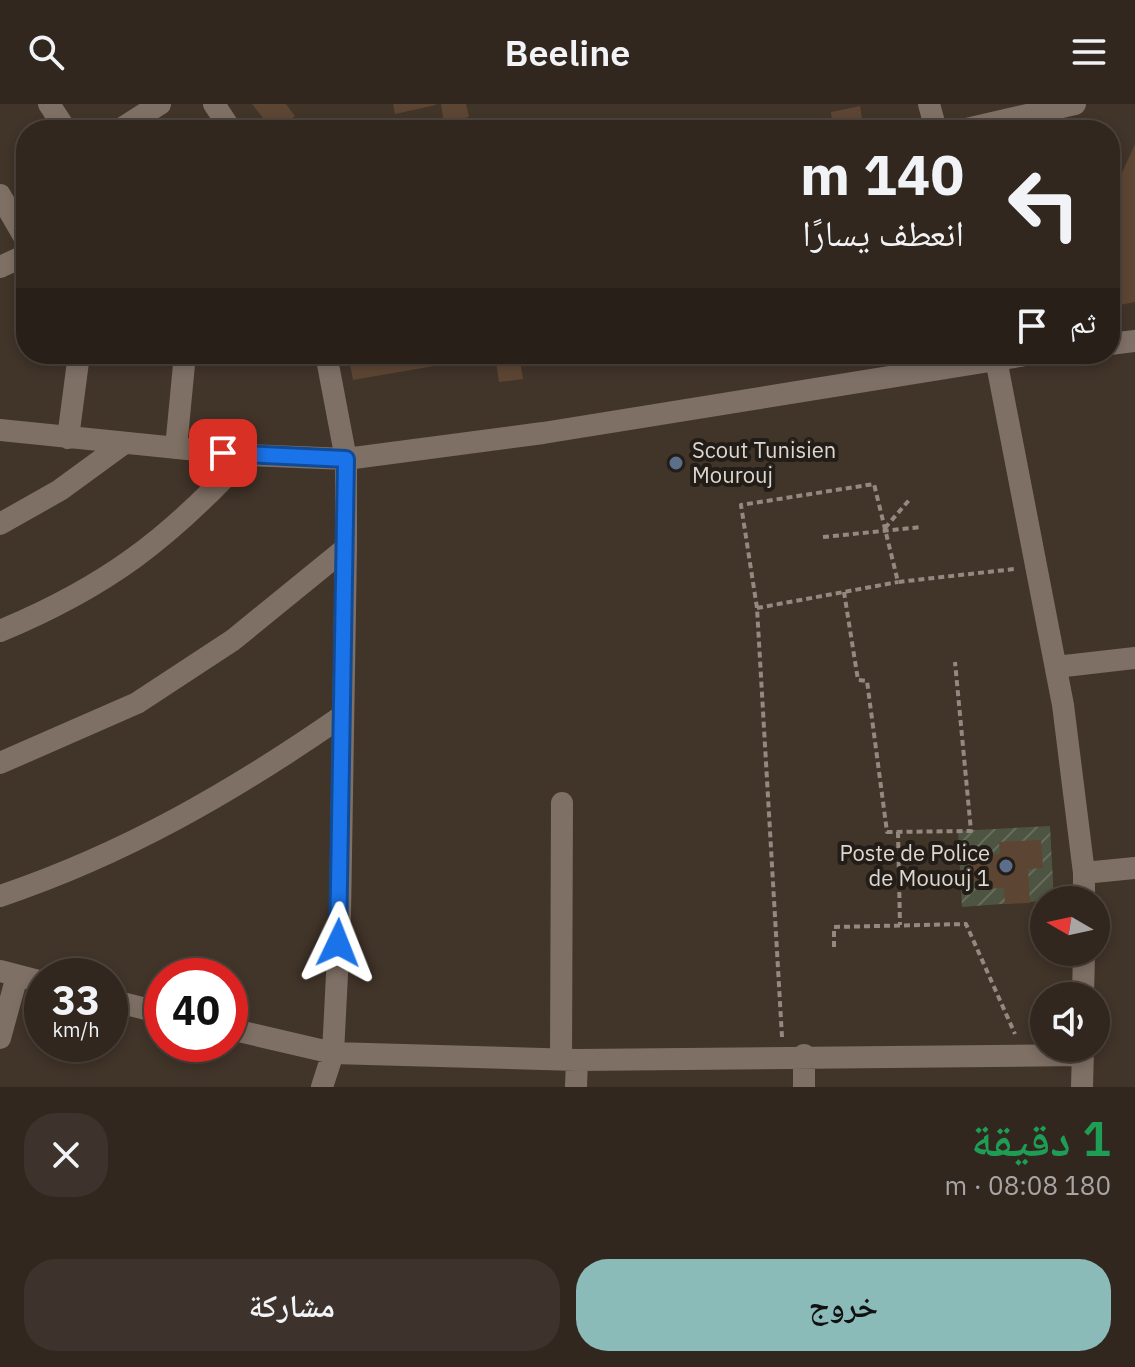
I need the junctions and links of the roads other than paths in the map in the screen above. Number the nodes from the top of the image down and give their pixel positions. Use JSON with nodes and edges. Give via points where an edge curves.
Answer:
{"nodes":[{"id":1,"x":160,"y":104,"type":"edge"},
{"id":2,"x":1075,"y":104,"type":"edge"},
{"id":3,"x":135,"y":120,"type":"edge"},
{"id":4,"x":1005,"y":120,"type":"edge"},
{"id":5,"x":0,"y":195,"type":"edge"},
{"id":6,"x":16,"y":223,"type":"edge"},
{"id":7,"x":78,"y":364,"type":"edge"},
{"id":8,"x":184,"y":364,"type":"edge"},
{"id":9,"x":328,"y":364,"type":"edge"},
{"id":10,"x":949,"y":364,"type":"edge"},
{"id":11,"x":998,"y":364,"type":"edge"},
{"id":12,"x":0,"y":430,"type":"edge"},
{"id":13,"x":68,"y":438,"type":"junction"},
{"id":14,"x":123,"y":444,"type":"junction"},
{"id":15,"x":176,"y":448,"type":"junction"},
{"id":16,"x":246,"y":455,"type":"junction"},
{"id":17,"x":346,"y":459,"type":"junction"},
{"id":18,"x":0,"y":524,"type":"edge"},
{"id":19,"x":346,"y":548,"type":"junction"},
{"id":20,"x":0,"y":631,"type":"edge"},
{"id":21,"x":1135,"y":658,"type":"edge"},
{"id":22,"x":1056,"y":667,"type":"junction"},
{"id":23,"x":342,"y":716,"type":"junction"},
{"id":24,"x":0,"y":763,"type":"edge"},
{"id":25,"x":562,"y":803,"type":"dead end"},
{"id":26,"x":1135,"y":868,"type":"edge"},
{"id":27,"x":1084,"y":873,"type":"junction"},
{"id":28,"x":1084,"y":886,"type":"edge"},
{"id":29,"x":0,"y":896,"type":"edge"},
{"id":30,"x":9,"y":974,"type":"edge"},
{"id":31,"x":248,"y":1033,"type":"edge"},
{"id":32,"x":0,"y":1038,"type":"edge"},
{"id":33,"x":333,"y":1053,"type":"junction"},
{"id":34,"x":793,"y":1055,"type":"junction"},
{"id":35,"x":1030,"y":1055,"type":"edge"},
{"id":36,"x":569,"y":1059,"type":"junction"},
{"id":37,"x":1083,"y":1062,"type":"edge"},
{"id":38,"x":322,"y":1087,"type":"edge"},
{"id":39,"x":576,"y":1087,"type":"edge"},
{"id":40,"x":804,"y":1087,"type":"edge"},
{"id":41,"x":1082,"y":1087,"type":"edge"}],
"edges":[{"from":1,"to":3,"type":"street"},
{"from":2,"to":4,"type":"street"},
{"from":5,"to":6,"type":"street"},
{"from":7,"to":13,"type":"street"},
{"from":8,"to":15,"type":"street"},
{"from":9,"to":17,"type":"street"},
{"from":10,"to":17,"type":"street","via":[[543,433]]},
{"from":11,"to":22,"type":"street"},
{"from":12,"to":13,"type":"street"},
{"from":13,"to":14,"type":"street"},
{"from":14,"to":15,"type":"street"},
{"from":14,"to":18,"type":"street","via":[[60,490]]},
{"from":15,"to":16,"type":"street"},
{"from":16,"to":17,"type":"street"},
{"from":16,"to":20,"type":"street","via":[[201,505],[152,547],[84,592]]},
{"from":17,"to":19,"type":"street"},
{"from":19,"to":23,"type":"street"},
{"from":19,"to":24,"type":"street","via":[[233,640],[137,703]]},
{"from":21,"to":22,"type":"street"},
{"from":22,"to":27,"type":"street"},
{"from":23,"to":29,"type":"street","via":[[255,777],[174,822],[112,853]]},
{"from":23,"to":33,"type":"street"},
{"from":25,"to":36,"type":"street"},
{"from":26,"to":27,"type":"street"},
{"from":27,"to":28,"type":"street"},
{"from":30,"to":32,"type":"street"},
{"from":31,"to":33,"type":"street"},
{"from":33,"to":36,"type":"street"},
{"from":33,"to":38,"type":"street"},
{"from":34,"to":35,"type":"street"},
{"from":34,"to":36,"type":"street"},
{"from":34,"to":40,"type":"street"},
{"from":36,"to":39,"type":"street"},
{"from":37,"to":41,"type":"street"}]}
